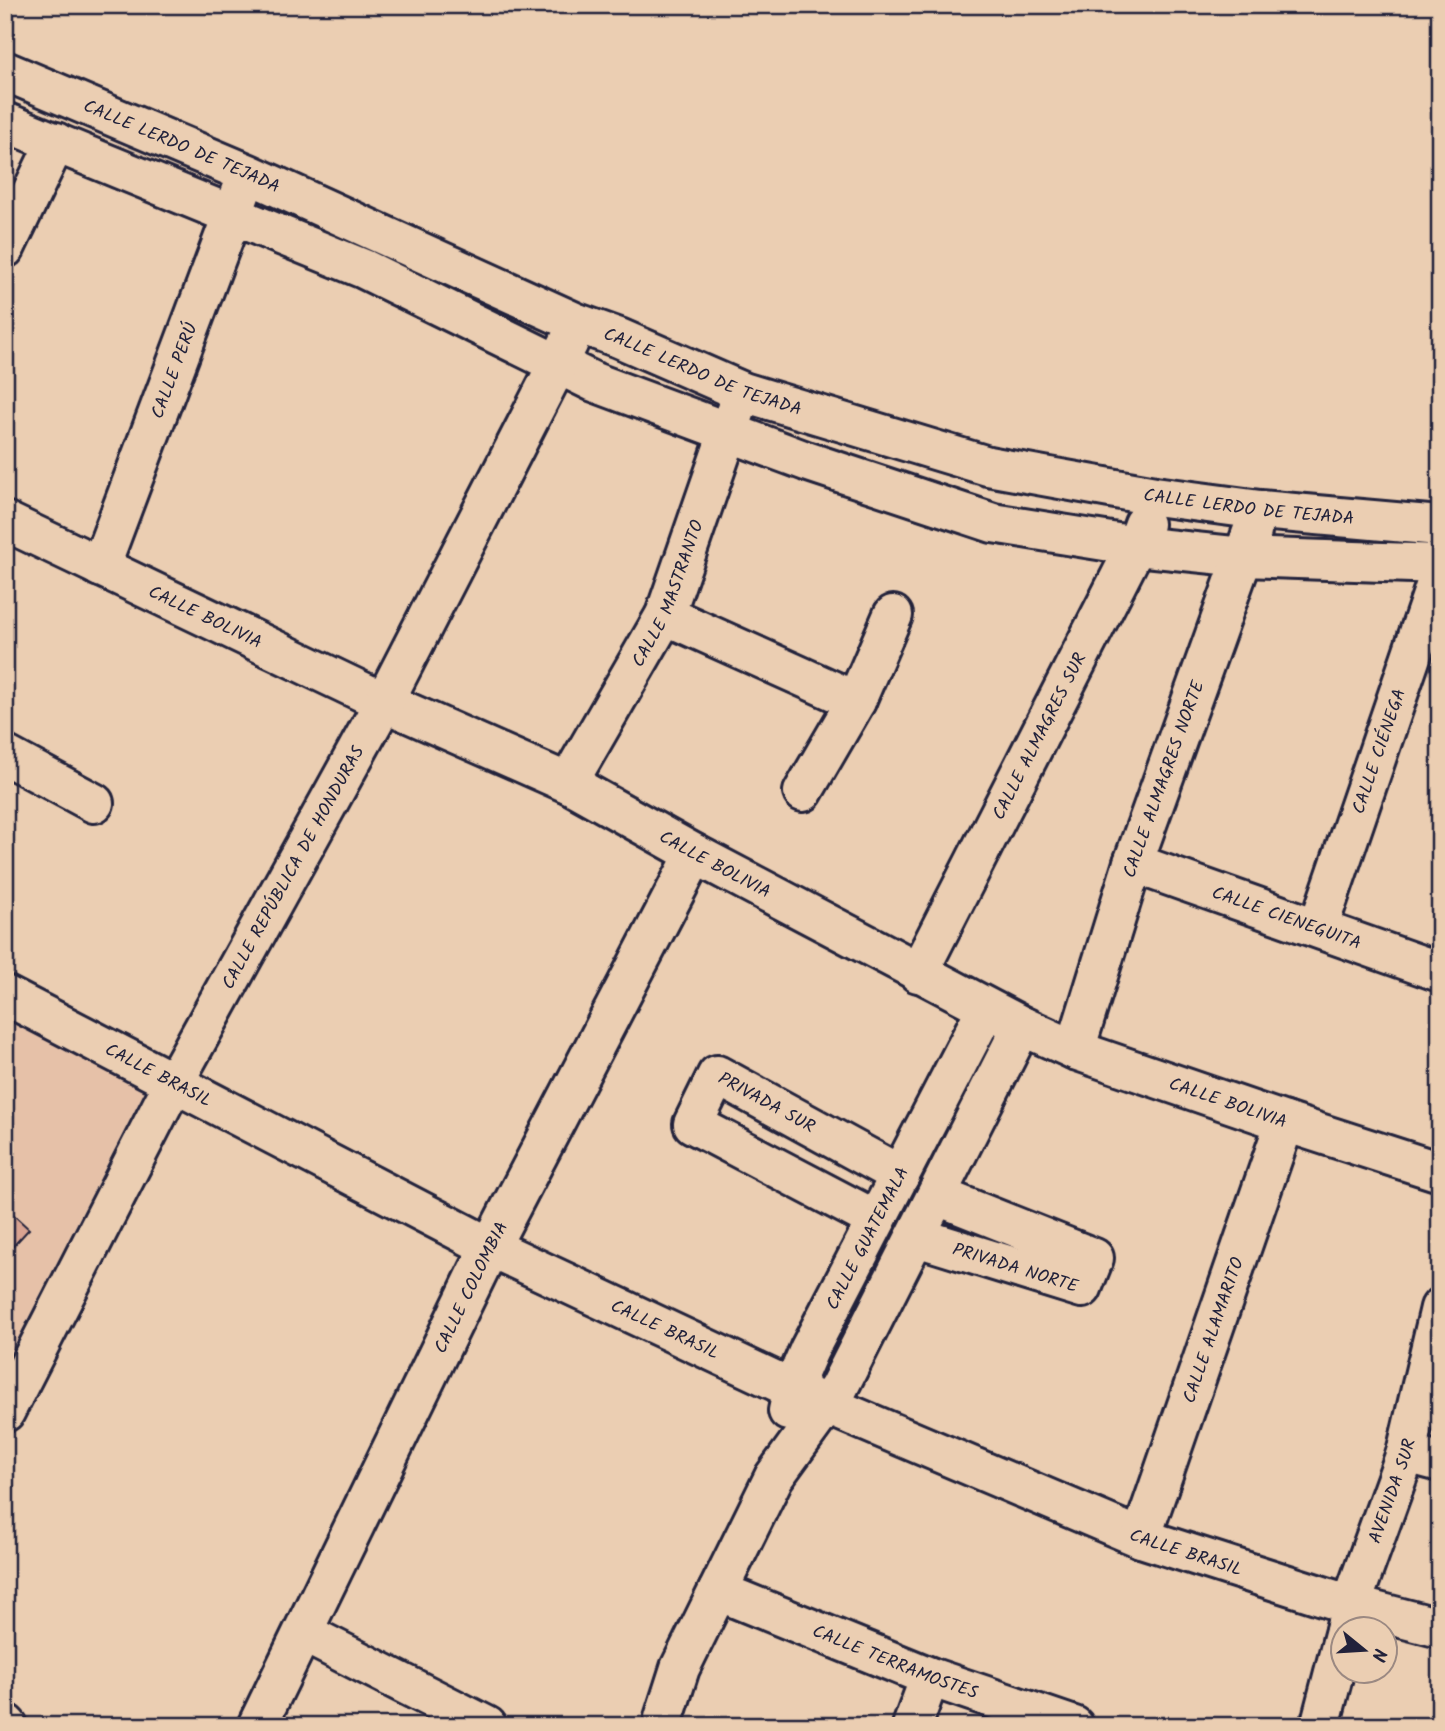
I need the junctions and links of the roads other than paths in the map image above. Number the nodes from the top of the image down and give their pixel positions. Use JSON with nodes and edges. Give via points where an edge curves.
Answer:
{"nodes":[{"id":1,"x":5,"y":71,"type":"edge"},
{"id":2,"x":5,"y":122,"type":"edge"},
{"id":3,"x":56,"y":142,"type":"junction"},
{"id":4,"x":249,"y":174,"type":"junction"},
{"id":5,"x":230,"y":215,"type":"junction"},
{"id":6,"x":5,"y":248,"type":"edge"},
{"id":7,"x":577,"y":323,"type":"junction"},
{"id":8,"x":559,"y":364,"type":"junction"},
{"id":9,"x":743,"y":392,"type":"junction"},
{"id":10,"x":727,"y":432,"type":"junction"},
{"id":11,"x":1155,"y":496,"type":"junction"},
{"id":12,"x":1260,"y":510,"type":"junction"},
{"id":13,"x":5,"y":521,"type":"edge"},
{"id":14,"x":1440,"y":526,"type":"edge"},
{"id":15,"x":1136,"y":546,"type":"junction"},
{"id":16,"x":1243,"y":556,"type":"junction"},
{"id":17,"x":1440,"y":564,"type":"edge"},
{"id":18,"x":100,"y":567,"type":"junction"},
{"id":19,"x":1440,"y":572,"type":"edge"},
{"id":20,"x":664,"y":615,"type":"junction"},
{"id":21,"x":893,"y":615,"type":"dead end"},
{"id":22,"x":856,"y":701,"type":"junction"},
{"id":23,"x":384,"y":702,"type":"junction"},
{"id":24,"x":5,"y":755,"type":"edge"},
{"id":25,"x":568,"y":783,"type":"junction"},
{"id":26,"x":803,"y":792,"type":"dead end"},
{"id":27,"x":94,"y":803,"type":"dead end"},
{"id":28,"x":695,"y":854,"type":"junction"},
{"id":29,"x":1133,"y":863,"type":"junction"},
{"id":30,"x":1318,"y":928,"type":"junction"},
{"id":31,"x":1440,"y":972,"type":"edge"},
{"id":32,"x":918,"y":973,"type":"junction"},
{"id":33,"x":5,"y":995,"type":"edge"},
{"id":34,"x":986,"y":1009,"type":"junction"},
{"id":35,"x":1022,"y":1026,"type":"junction"},
{"id":36,"x":1075,"y":1050,"type":"junction"},
{"id":37,"x":173,"y":1084,"type":"junction"},
{"id":38,"x":1285,"y":1122,"type":"junction"},
{"id":39,"x":1440,"y":1172,"type":"edge"},
{"id":40,"x":901,"y":1175,"type":"junction"},
{"id":41,"x":938,"y":1196,"type":"junction"},
{"id":42,"x":876,"y":1220,"type":"junction"},
{"id":43,"x":917,"y":1237,"type":"junction"},
{"id":44,"x":490,"y":1247,"type":"junction"},
{"id":45,"x":1440,"y":1308,"type":"edge"},
{"id":46,"x":793,"y":1387,"type":"junction"},
{"id":47,"x":827,"y":1405,"type":"junction"},
{"id":48,"x":5,"y":1412,"type":"edge"},
{"id":49,"x":1423,"y":1457,"type":"edge"},
{"id":50,"x":774,"y":1477,"type":"junction"},
{"id":51,"x":1142,"y":1538,"type":"junction"},
{"id":52,"x":718,"y":1591,"type":"junction"},
{"id":53,"x":1330,"y":1616,"type":"edge"},
{"id":54,"x":1349,"y":1616,"type":"edge"},
{"id":55,"x":1400,"y":1626,"type":"edge"},
{"id":56,"x":1440,"y":1628,"type":"edge"},
{"id":57,"x":304,"y":1633,"type":"junction"},
{"id":58,"x":930,"y":1677,"type":"junction"},
{"id":59,"x":1330,"y":1686,"type":"edge"},
{"id":60,"x":257,"y":1726,"type":"edge"},
{"id":61,"x":488,"y":1726,"type":"edge"},
{"id":62,"x":666,"y":1726,"type":"edge"},
{"id":63,"x":912,"y":1726,"type":"edge"},
{"id":64,"x":1074,"y":1726,"type":"edge"},
{"id":65,"x":1320,"y":1726,"type":"edge"}],
"edges":[{"from":1,"to":4,"type":"street","name":"CALLE LERDO DE TEJADA"},
{"from":2,"to":3,"type":"street"},
{"from":3,"to":5,"type":"street"},
{"from":3,"to":6,"type":"street"},
{"from":4,"to":5,"type":"street","name":"CALLE PERÚ"},
{"from":4,"to":7,"type":"street","name":"CALLE LERDO DE TEJADA"},
{"from":5,"to":8,"type":"street","via":[[364,269]]},
{"from":5,"to":18,"type":"street","name":"CALLE PERÚ"},
{"from":7,"to":8,"type":"street","name":"CALLE REPÚBLICA DE HONDURAS"},
{"from":7,"to":9,"type":"street","name":"CALLE LERDO DE TEJADA"},
{"from":8,"to":10,"type":"street","via":[[594,382]]},
{"from":8,"to":23,"type":"street","name":"CALLE REPÚBLICA DE HONDURAS"},
{"from":9,"to":10,"type":"street","name":"CALLE MASTRANTO"},
{"from":9,"to":11,"type":"street","name":"CALLE LERDO DE TEJADA","via":[[988,466]]},
{"from":10,"to":15,"type":"street","via":[[993,523]]},
{"from":10,"to":20,"type":"street","name":"CALLE MASTRANTO"},
{"from":11,"to":12,"type":"street","name":"CALLE LERDO DE TEJADA"},
{"from":11,"to":15,"type":"street","name":"CALLE ALMAGRES SUR"},
{"from":12,"to":14,"type":"street","name":"CALLE LERDO DE TEJADA"},
{"from":12,"to":16,"type":"street","name":"CALLE ALMAGRES NORTE"},
{"from":13,"to":18,"type":"street","name":"CALLE BOLIVIA"},
{"from":15,"to":16,"type":"street"},
{"from":15,"to":32,"type":"street","name":"CALLE ALMAGRES SUR"},
{"from":16,"to":17,"type":"street"},
{"from":16,"to":29,"type":"street","name":"CALLE ALMAGRES NORTE"},
{"from":18,"to":23,"type":"street","name":"CALLE BOLIVIA"},
{"from":19,"to":30,"type":"street","name":"CALLE CIÉNEGA"},
{"from":20,"to":22,"type":"street"},
{"from":20,"to":25,"type":"street","name":"CALLE MASTRANTO"},
{"from":21,"to":22,"type":"street"},
{"from":22,"to":26,"type":"street"},
{"from":23,"to":25,"type":"street","name":"CALLE BOLIVIA"},
{"from":23,"to":37,"type":"street","name":"CALLE REPÚBLICA DE HONDURAS"},
{"from":24,"to":27,"type":"street"},
{"from":25,"to":28,"type":"street","name":"CALLE BOLIVIA"},
{"from":28,"to":32,"type":"street","name":"CALLE BOLIVIA"},
{"from":28,"to":44,"type":"street","name":"CALLE COLOMBIA"},
{"from":29,"to":30,"type":"street","name":"CALLE CIENEGUITA"},
{"from":29,"to":36,"type":"street","name":"CALLE ALMAGRES NORTE"},
{"from":30,"to":31,"type":"street","name":"CALLE CIENEGUITA"},
{"from":32,"to":34,"type":"street","name":"CALLE BOLIVIA"},
{"from":33,"to":37,"type":"street","name":"CALLE BRASIL"},
{"from":34,"to":35,"type":"street","name":"CALLE BOLIVIA"},
{"from":34,"to":40,"type":"street","name":"CALLE GUATEMALA"},
{"from":35,"to":36,"type":"street","name":"CALLE BOLIVIA"},
{"from":35,"to":41,"type":"street","name":"CALLE GUATEMALA"},
{"from":36,"to":38,"type":"street","name":"CALLE BOLIVIA"},
{"from":37,"to":44,"type":"street","name":"CALLE BRASIL"},
{"from":37,"to":48,"type":"street","name":"CALLE REPÚBLICA DE HONDURAS"},
{"from":38,"to":39,"type":"street","name":"CALLE BOLIVIA"},
{"from":38,"to":51,"type":"street","name":"CALLE ALAMARITO"},
{"from":40,"to":42,"type":"street","name":"CALLE GUATEMALA"},
{"from":40,"to":42,"type":"street","name":"PRIVADA SUR","via":[[717,1075],[693,1124]]},
{"from":41,"to":43,"type":"street","name":"CALLE GUATEMALA"},
{"from":41,"to":43,"type":"street","name":"PRIVADA NORTE","via":[[1094,1258],[1082,1288]]},
{"from":42,"to":46,"type":"street","name":"CALLE GUATEMALA"},
{"from":43,"to":47,"type":"street","name":"CALLE GUATEMALA"},
{"from":44,"to":46,"type":"street","name":"CALLE BRASIL"},
{"from":44,"to":57,"type":"street","name":"CALLE COLOMBIA"},
{"from":45,"to":49,"type":"street","name":"AVENIDA SUR"},
{"from":46,"to":47,"type":"street","name":"CALLE BRASIL"},
{"from":46,"to":50,"type":"street","name":"CALLE GUATEMALA"},
{"from":47,"to":50,"type":"street","name":"CALLE GUATEMALA"},
{"from":47,"to":51,"type":"street","name":"CALLE BRASIL"},
{"from":49,"to":54,"type":"street","name":"AVENIDA SUR"},
{"from":50,"to":52,"type":"street","name":"CALLE GUATEMALA"},
{"from":51,"to":53,"type":"street","name":"CALLE BRASIL"},
{"from":52,"to":58,"type":"street","name":"CALLE TERRAMOSTES"},
{"from":52,"to":62,"type":"street","name":"CALLE GUATEMALA","via":[[680,1668],[664,1718]]},
{"from":55,"to":56,"type":"street","name":"CALLE BRASIL"},
{"from":57,"to":60,"type":"street","name":"CALLE COLOMBIA"},
{"from":57,"to":61,"type":"street"},
{"from":58,"to":63,"type":"street"},
{"from":58,"to":64,"type":"street","name":"CALLE TERRAMOSTES"},
{"from":59,"to":65,"type":"street","name":"AVENIDA SUR"}]}
